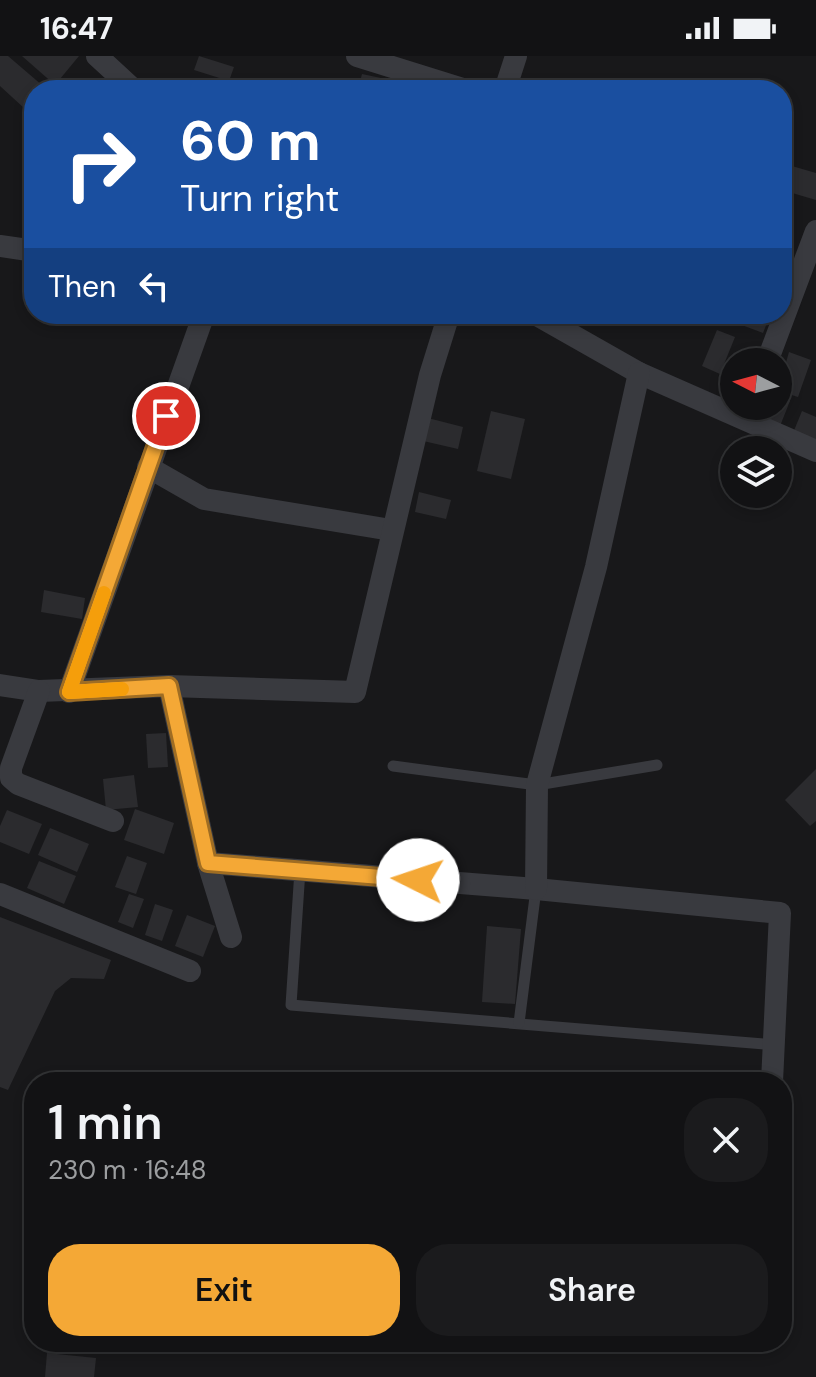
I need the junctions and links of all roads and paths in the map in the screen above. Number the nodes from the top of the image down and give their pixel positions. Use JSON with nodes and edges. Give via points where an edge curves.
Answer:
{"nodes":[{"id":1,"x":97,"y":56,"type":"edge"},
{"id":2,"x":357,"y":56,"type":"edge"},
{"id":3,"x":516,"y":56,"type":"edge"},
{"id":4,"x":123,"y":80,"type":"edge"},
{"id":5,"x":434,"y":80,"type":"edge"},
{"id":6,"x":508,"y":80,"type":"edge"},
{"id":7,"x":816,"y":231,"type":"edge"},
{"id":8,"x":0,"y":246,"type":"edge"},
{"id":9,"x":24,"y":249,"type":"edge"},
{"id":10,"x":792,"y":295,"type":"edge"},
{"id":11,"x":200,"y":324,"type":"edge"},
{"id":12,"x":446,"y":324,"type":"edge"},
{"id":13,"x":553,"y":324,"type":"edge"},
{"id":14,"x":781,"y":324,"type":"edge"},
{"id":15,"x":772,"y":348,"type":"edge"},
{"id":16,"x":639,"y":373,"type":"junction"},
{"id":17,"x":720,"y":403,"type":"edge"},
{"id":18,"x":760,"y":420,"type":"edge"},
{"id":19,"x":816,"y":451,"type":"edge"},
{"id":20,"x":148,"y":467,"type":"junction"},
{"id":21,"x":391,"y":530,"type":"junction"},
{"id":22,"x":0,"y":685,"type":"edge"},
{"id":23,"x":169,"y":686,"type":"junction"},
{"id":24,"x":39,"y":691,"type":"junction"},
{"id":25,"x":69,"y":692,"type":"junction"},
{"id":26,"x":657,"y":765,"type":"dead end"},
{"id":27,"x":393,"y":766,"type":"dead end"},
{"id":28,"x":537,"y":785,"type":"junction"},
{"id":29,"x":113,"y":821,"type":"dead end"},
{"id":30,"x":208,"y":863,"type":"junction"},
{"id":31,"x":300,"y":870,"type":"junction"},
{"id":32,"x":536,"y":889,"type":"junction"},
{"id":33,"x":0,"y":894,"type":"edge"},
{"id":34,"x":231,"y":937,"type":"dead end"},
{"id":35,"x":190,"y":971,"type":"dead end"},
{"id":36,"x":519,"y":1023,"type":"junction"},
{"id":37,"x":775,"y":1045,"type":"junction"},
{"id":38,"x":773,"y":1072,"type":"edge"}],
"edges":[{"from":1,"to":4,"type":"street"},
{"from":2,"to":5,"type":"street"},
{"from":3,"to":6,"type":"street"},
{"from":7,"to":10,"type":"street"},
{"from":8,"to":9,"type":"street"},
{"from":11,"to":20,"type":"street"},
{"from":12,"to":21,"type":"street"},
{"from":13,"to":16,"type":"street"},
{"from":14,"to":15,"type":"street"},
{"from":16,"to":17,"type":"street"},
{"from":16,"to":28,"type":"street","via":[[596,567]]},
{"from":18,"to":19,"type":"street"},
{"from":20,"to":21,"type":"street","via":[[204,499]]},
{"from":20,"to":25,"type":"street"},
{"from":21,"to":23,"type":"street","via":[[355,692]]},
{"from":22,"to":24,"type":"street"},
{"from":23,"to":25,"type":"street"},
{"from":23,"to":30,"type":"street"},
{"from":24,"to":25,"type":"street"},
{"from":24,"to":29,"type":"street","via":[[11,778]]},
{"from":26,"to":28,"type":"lane"},
{"from":27,"to":28,"type":"lane"},
{"from":28,"to":32,"type":"street"},
{"from":30,"to":31,"type":"street"},
{"from":30,"to":34,"type":"street"},
{"from":31,"to":32,"type":"street"},
{"from":31,"to":36,"type":"lane","via":[[291,1005]]},
{"from":32,"to":36,"type":"lane"},
{"from":32,"to":37,"type":"street","via":[[780,913]]},
{"from":33,"to":35,"type":"street"},
{"from":36,"to":37,"type":"lane"},
{"from":37,"to":38,"type":"street"}]}
